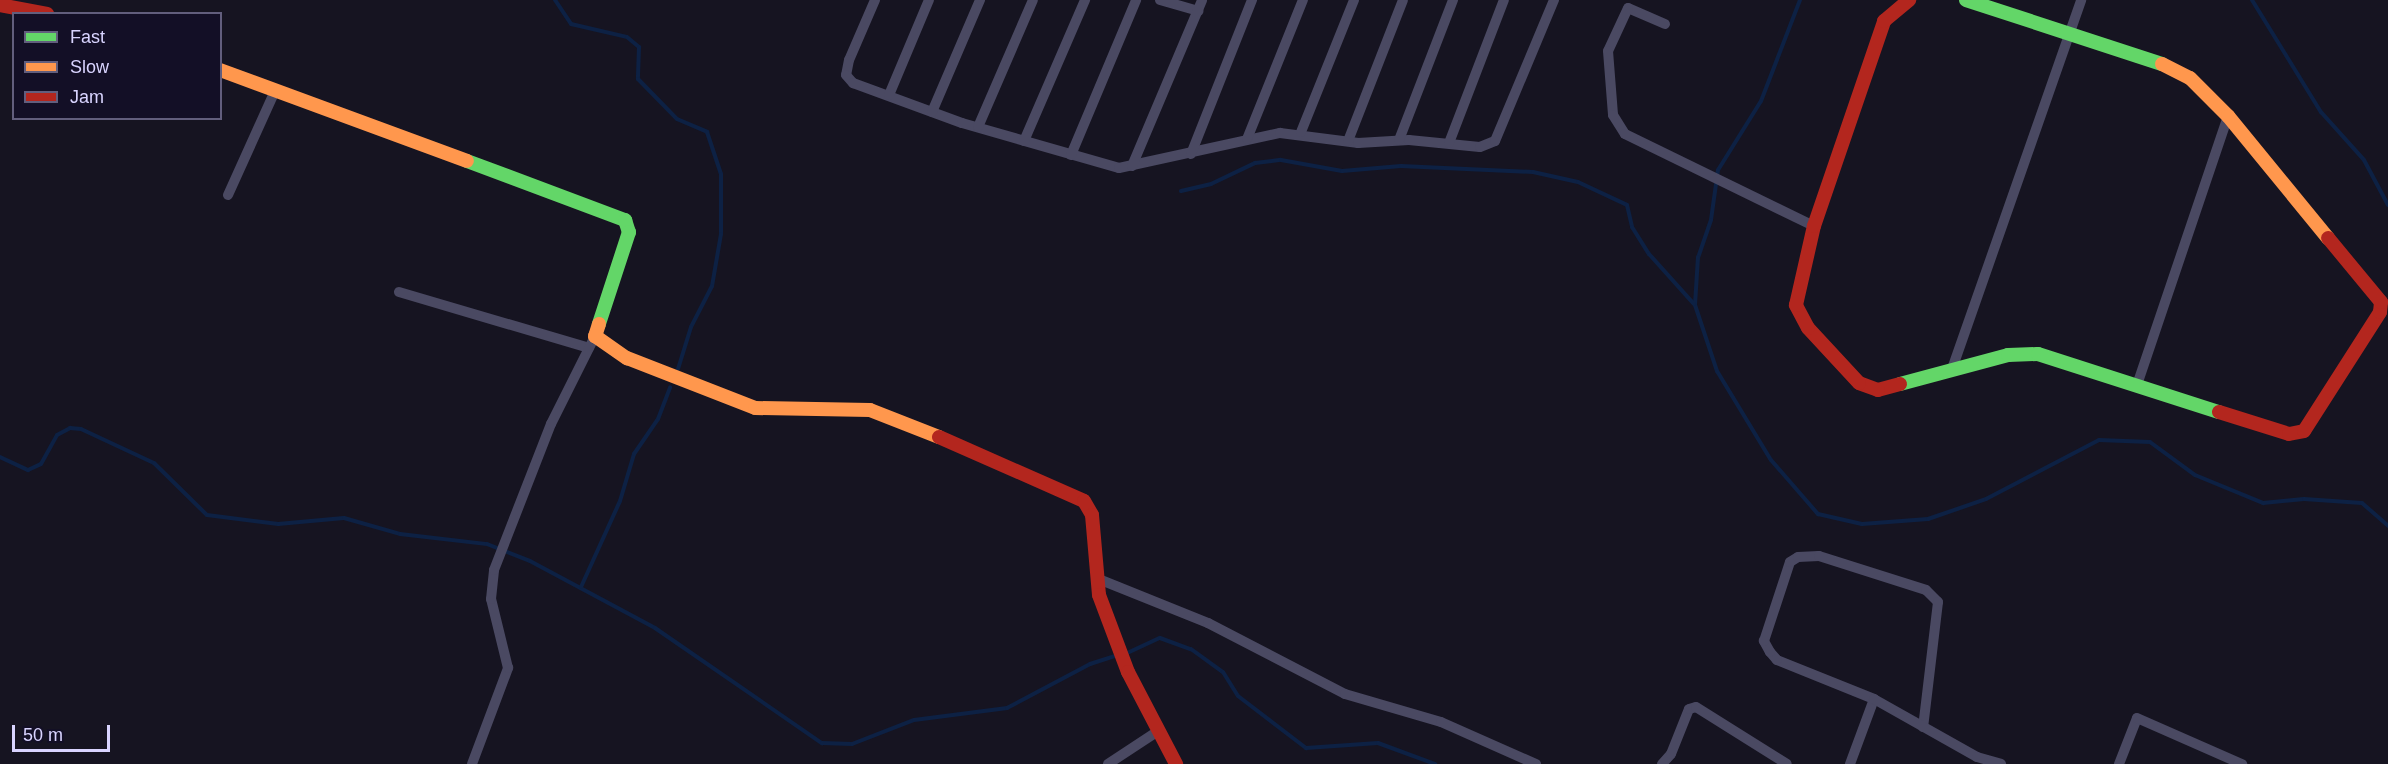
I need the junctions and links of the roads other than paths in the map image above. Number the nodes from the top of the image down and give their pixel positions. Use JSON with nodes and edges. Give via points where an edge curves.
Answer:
{"nodes":[{"id":1,"x":875,"y":0,"type":"edge"},
{"id":2,"x":928,"y":0,"type":"edge"},
{"id":3,"x":980,"y":0,"type":"edge"},
{"id":4,"x":1033,"y":0,"type":"edge"},
{"id":5,"x":1085,"y":0,"type":"edge"},
{"id":6,"x":1136,"y":0,"type":"edge"},
{"id":7,"x":1160,"y":0,"type":"edge"},
{"id":8,"x":1202,"y":0,"type":"edge"},
{"id":9,"x":1252,"y":0,"type":"edge"},
{"id":10,"x":1303,"y":0,"type":"edge"},
{"id":11,"x":1403,"y":0,"type":"edge"},
{"id":12,"x":1453,"y":0,"type":"edge"},
{"id":13,"x":1504,"y":0,"type":"edge"},
{"id":14,"x":1554,"y":0,"type":"edge"},
{"id":15,"x":1909,"y":0,"type":"edge"},
{"id":16,"x":1966,"y":0,"type":"edge"},
{"id":17,"x":2081,"y":0,"type":"edge"},
{"id":18,"x":1352,"y":1,"type":"edge"},
{"id":19,"x":0,"y":5,"type":"edge"},
{"id":20,"x":1198,"y":11,"type":"junction"},
{"id":21,"x":37,"y":12,"type":"edge"},
{"id":22,"x":1665,"y":24,"type":"dead end"},
{"id":23,"x":2071,"y":31,"type":"junction"},
{"id":24,"x":222,"y":71,"type":"edge"},
{"id":25,"x":275,"y":91,"type":"junction"},
{"id":26,"x":889,"y":95,"type":"junction"},
{"id":27,"x":932,"y":112,"type":"junction"},
{"id":28,"x":2228,"y":116,"type":"junction"},
{"id":29,"x":978,"y":127,"type":"junction"},
{"id":30,"x":1301,"y":132,"type":"junction"},
{"id":31,"x":1247,"y":139,"type":"junction"},
{"id":32,"x":1399,"y":140,"type":"junction"},
{"id":33,"x":1024,"y":141,"type":"junction"},
{"id":34,"x":1348,"y":141,"type":"junction"},
{"id":35,"x":1449,"y":143,"type":"junction"},
{"id":36,"x":1071,"y":154,"type":"junction"},
{"id":37,"x":1191,"y":154,"type":"junction"},
{"id":38,"x":1132,"y":166,"type":"junction"},
{"id":39,"x":228,"y":195,"type":"dead end"},
{"id":40,"x":1814,"y":226,"type":"junction"},
{"id":41,"x":399,"y":292,"type":"dead end"},
{"id":42,"x":592,"y":342,"type":"junction"},
{"id":43,"x":1952,"y":369,"type":"junction"},
{"id":44,"x":2138,"y":382,"type":"junction"},
{"id":45,"x":1096,"y":578,"type":"junction"},
{"id":46,"x":1874,"y":699,"type":"junction"},
{"id":47,"x":1923,"y":727,"type":"junction"},
{"id":48,"x":1158,"y":732,"type":"junction"},
{"id":49,"x":472,"y":764,"type":"edge"},
{"id":50,"x":1108,"y":764,"type":"edge"},
{"id":51,"x":1176,"y":764,"type":"edge"},
{"id":52,"x":1536,"y":764,"type":"edge"},
{"id":53,"x":1662,"y":764,"type":"edge"},
{"id":54,"x":1786,"y":764,"type":"edge"},
{"id":55,"x":1850,"y":764,"type":"edge"},
{"id":56,"x":2001,"y":764,"type":"edge"},
{"id":57,"x":2119,"y":764,"type":"edge"},
{"id":58,"x":2242,"y":764,"type":"edge"}],
"edges":[{"from":1,"to":26,"type":"street","via":[[846,75],[853,83]]},
{"from":2,"to":26,"type":"street"},
{"from":3,"to":27,"type":"street"},
{"from":4,"to":29,"type":"street"},
{"from":5,"to":33,"type":"street"},
{"from":6,"to":36,"type":"street"},
{"from":7,"to":20,"type":"street"},
{"from":8,"to":20,"type":"street"},
{"from":9,"to":37,"type":"street"},
{"from":10,"to":31,"type":"street"},
{"from":11,"to":34,"type":"street"},
{"from":12,"to":32,"type":"street"},
{"from":13,"to":35,"type":"street"},
{"from":14,"to":35,"type":"street","via":[[1495,141],[1480,147]]},
{"from":15,"to":40,"type":"street","via":[[1884,21]]},
{"from":16,"to":23,"type":"street"},
{"from":17,"to":23,"type":"street"},
{"from":18,"to":30,"type":"street"},
{"from":19,"to":21,"type":"street"},
{"from":20,"to":38,"type":"street"},
{"from":22,"to":40,"type":"street","via":[[1628,8],[1608,51],[1613,115],[1625,134]]},
{"from":23,"to":28,"type":"street","via":[[2171,65]]},
{"from":23,"to":43,"type":"street"},
{"from":24,"to":25,"type":"street"},
{"from":25,"to":39,"type":"street"},
{"from":25,"to":42,"type":"street","via":[[625,220],[629,232]]},
{"from":26,"to":27,"type":"street"},
{"from":27,"to":29,"type":"street"},
{"from":28,"to":44,"type":"street"},
{"from":28,"to":44,"type":"street","via":[[2381,302],[2380,312],[2304,431],[2297,435]]},
{"from":29,"to":33,"type":"street"},
{"from":30,"to":31,"type":"street"},
{"from":30,"to":34,"type":"street"},
{"from":31,"to":37,"type":"street"},
{"from":32,"to":34,"type":"street"},
{"from":32,"to":35,"type":"street"},
{"from":33,"to":36,"type":"street"},
{"from":36,"to":38,"type":"street","via":[[1114,168]]},
{"from":37,"to":38,"type":"street"},
{"from":40,"to":43,"type":"street","via":[[1796,305],[1808,328],[1859,383],[1878,390]]},
{"from":41,"to":42,"type":"street"},
{"from":42,"to":45,"type":"street","via":[[755,408],[870,410],[992,458],[1084,501],[1092,515]]},
{"from":42,"to":49,"type":"street","via":[[551,424],[498,560],[491,599],[508,668]]},
{"from":43,"to":44,"type":"street","via":[[2008,355],[2038,354]]},
{"from":45,"to":48,"type":"street","via":[[1128,672]]},
{"from":45,"to":52,"type":"street","via":[[1208,623],[1345,694],[1441,722]]},
{"from":46,"to":47,"type":"street"},
{"from":46,"to":47,"type":"street","via":[[1770,652],[1764,641],[1790,562],[1798,557],[1819,556],[1926,590],[1938,602]]},
{"from":46,"to":55,"type":"street"},
{"from":47,"to":56,"type":"street","via":[[1977,757]]},
{"from":48,"to":50,"type":"street"},
{"from":48,"to":51,"type":"street"},
{"from":53,"to":54,"type":"street","via":[[1671,754],[1689,709],[1696,706]]},
{"from":57,"to":58,"type":"street","via":[[2137,718]]}]}
